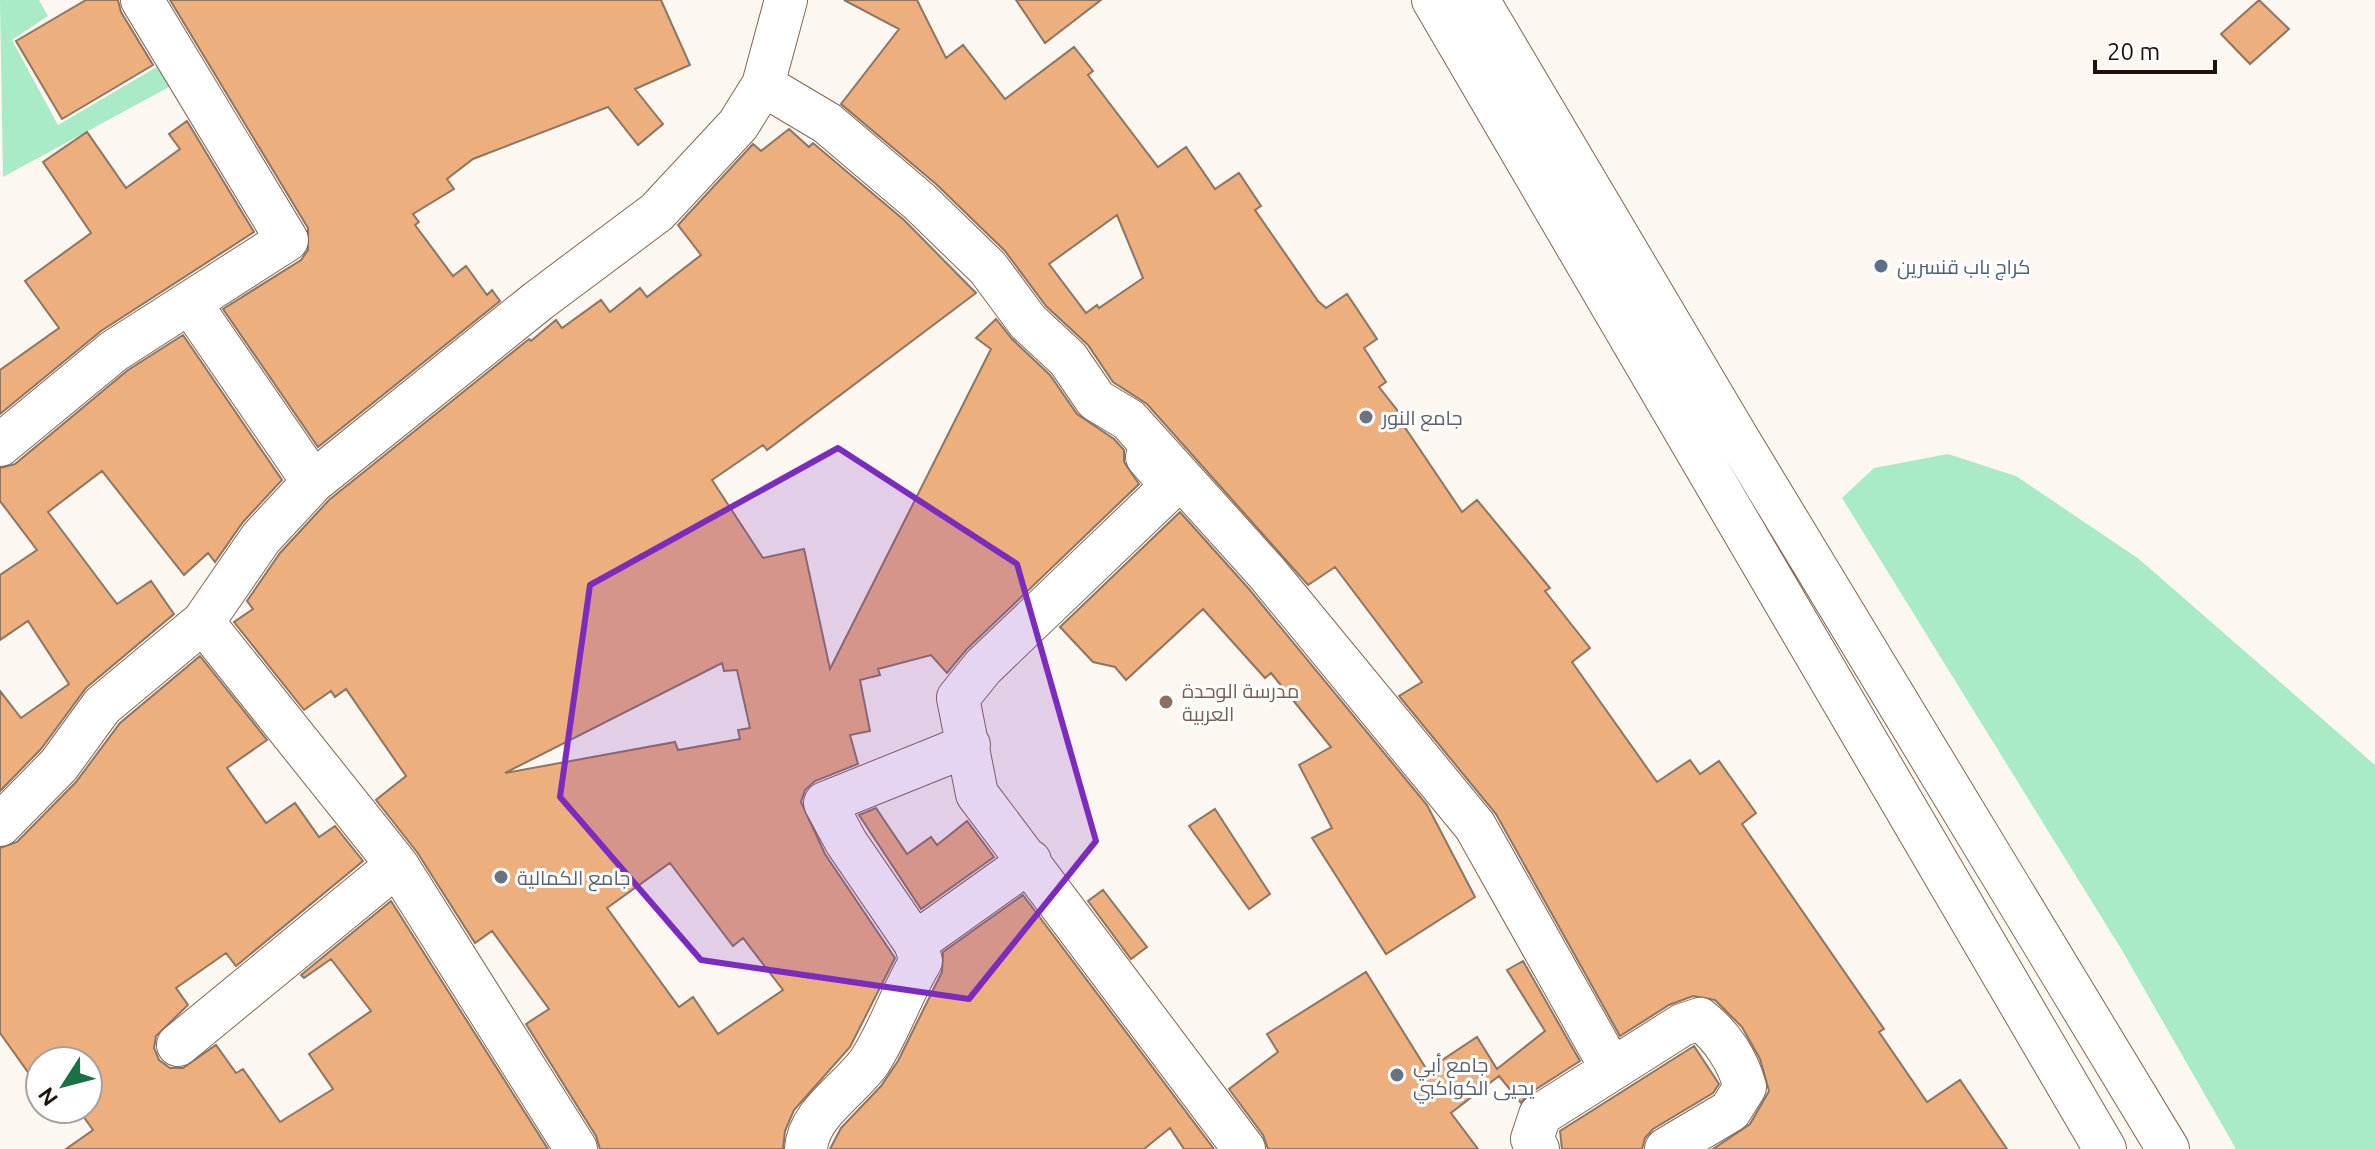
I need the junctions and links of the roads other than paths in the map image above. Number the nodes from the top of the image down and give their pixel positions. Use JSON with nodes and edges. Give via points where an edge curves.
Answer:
{"nodes":[{"id":1,"x":142,"y":0,"type":"edge"},
{"id":2,"x":786,"y":0,"type":"edge"},
{"id":3,"x":1433,"y":0,"type":"edge"},
{"id":4,"x":1478,"y":0,"type":"edge"},
{"id":5,"x":763,"y":85,"type":"junction"},
{"id":6,"x":190,"y":303,"type":"junction"},
{"id":7,"x":1096,"y":400,"type":"junction"},
{"id":8,"x":0,"y":445,"type":"edge"},
{"id":9,"x":313,"y":482,"type":"junction"},
{"id":10,"x":203,"y":622,"type":"junction"},
{"id":11,"x":969,"y":745,"type":"junction"},
{"id":12,"x":0,"y":825,"type":"edge"},
{"id":13,"x":1030,"y":861,"type":"junction"},
{"id":14,"x":397,"y":865,"type":"junction"},
{"id":15,"x":915,"y":943,"type":"junction"},
{"id":16,"x":178,"y":1045,"type":"dead end"},
{"id":17,"x":1611,"y":1068,"type":"junction"},
{"id":18,"x":1239,"y":1147,"type":"edge"},
{"id":19,"x":576,"y":1149,"type":"edge"},
{"id":20,"x":806,"y":1149,"type":"edge"},
{"id":21,"x":1538,"y":1149,"type":"edge"},
{"id":22,"x":1666,"y":1149,"type":"edge"},
{"id":23,"x":2105,"y":1149,"type":"edge"},
{"id":24,"x":2168,"y":1149,"type":"edge"}],
"edges":[{"from":1,"to":6,"type":"street","via":[[287,240]]},
{"from":2,"to":5,"type":"street"},
{"from":3,"to":23,"type":"street"},
{"from":4,"to":24,"type":"street"},
{"from":5,"to":7,"type":"street","via":[[827,123],[920,202],[988,268],[1028,322],[1068,359]]},
{"from":5,"to":9,"type":"street","via":[[738,125],[657,212]]},
{"from":6,"to":8,"type":"street","via":[[114,351]]},
{"from":6,"to":9,"type":"street"},
{"from":7,"to":11,"type":"street","via":[[1172,486],[983,667],[958,698]]},
{"from":7,"to":17,"type":"street","via":[[1129,420],[1267,573],[1475,826]]},
{"from":9,"to":10,"type":"street","via":[[261,538]]},
{"from":10,"to":12,"type":"street","via":[[102,706],[59,765]]},
{"from":10,"to":14,"type":"street"},
{"from":11,"to":13,"type":"street","via":[[977,794]]},
{"from":11,"to":15,"type":"street","via":[[825,803]]},
{"from":13,"to":15,"type":"street"},
{"from":13,"to":18,"type":"street"},
{"from":14,"to":16,"type":"street"},
{"from":14,"to":19,"type":"street"},
{"from":15,"to":20,"type":"street","via":[[921,961],[870,1060],[807,1132]]},
{"from":17,"to":21,"type":"street","via":[[1540,1115],[1532,1139]]},
{"from":17,"to":22,"type":"street","via":[[1682,1025],[1700,1019],[1714,1030],[1740,1069],[1745,1087],[1730,1111]]}]}
